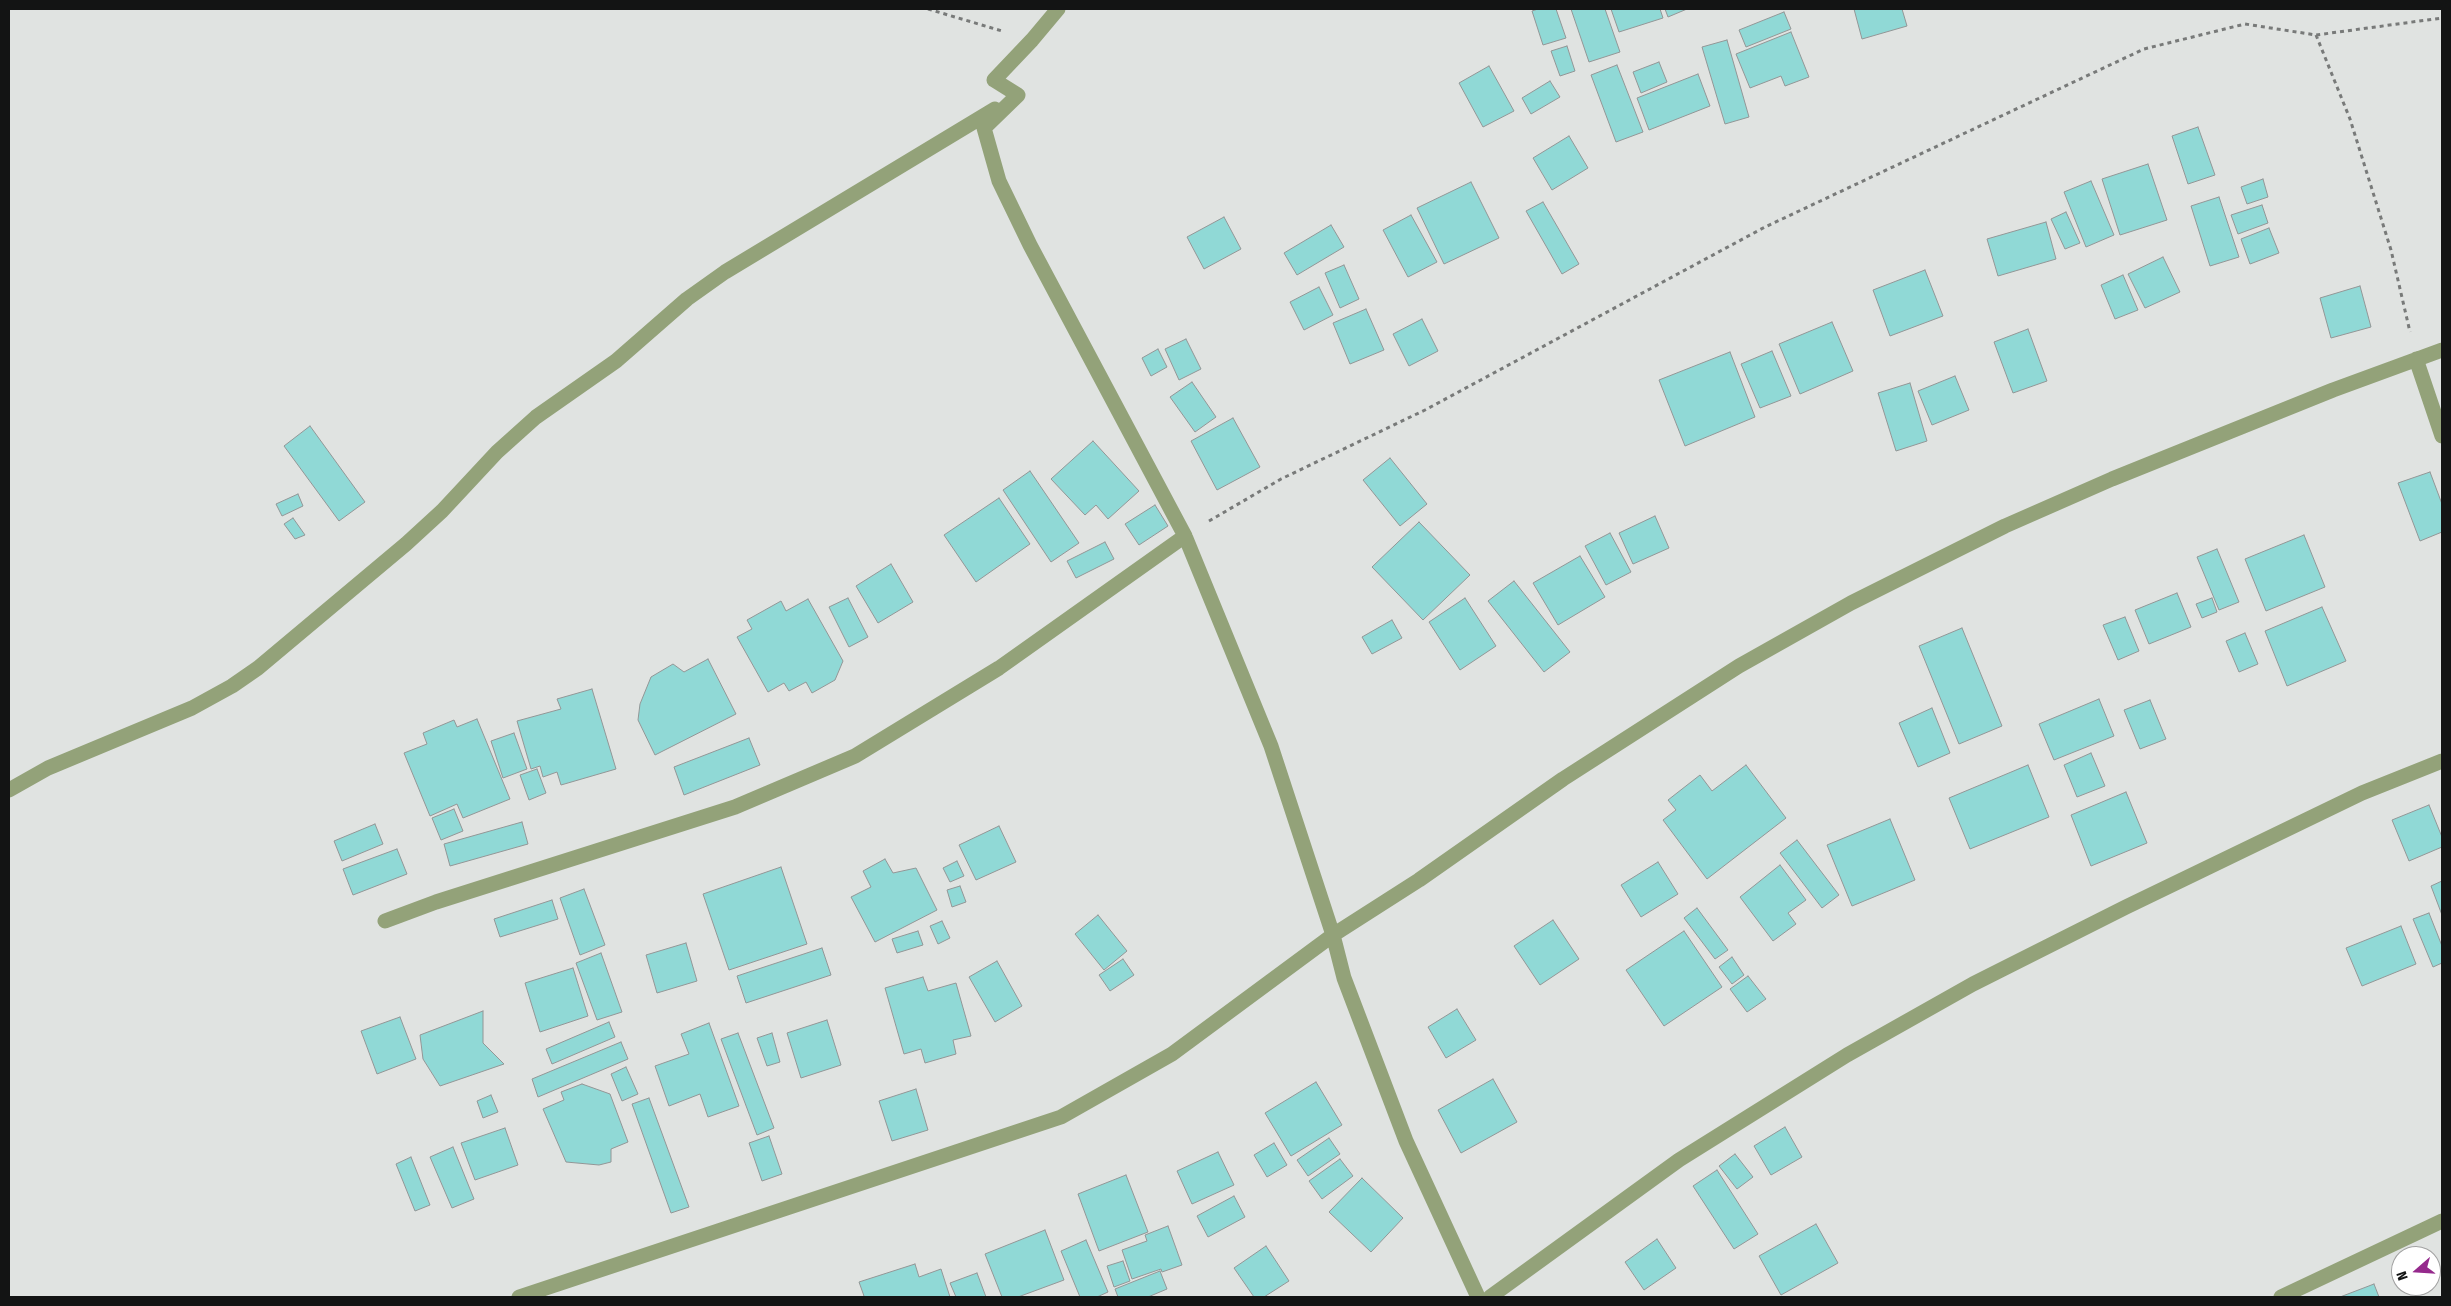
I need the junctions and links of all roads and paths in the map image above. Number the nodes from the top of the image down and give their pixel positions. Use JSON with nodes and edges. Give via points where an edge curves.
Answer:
{"nodes":[{"id":1,"x":928,"y":9,"type":"edge"},
{"id":2,"x":1058,"y":9,"type":"edge"},
{"id":3,"x":2442,"y":18,"type":"edge"},
{"id":4,"x":2316,"y":35,"type":"junction"},
{"id":5,"x":1032,"y":40,"type":"junction"},
{"id":6,"x":1018,"y":95,"type":"junction"},
{"id":7,"x":2442,"y":350,"type":"edge"},
{"id":8,"x":2416,"y":359,"type":"junction"},
{"id":9,"x":2442,"y":436,"type":"edge"},
{"id":10,"x":1185,"y":536,"type":"junction"},
{"id":11,"x":2442,"y":761,"type":"edge"},
{"id":12,"x":9,"y":790,"type":"edge"},
{"id":13,"x":385,"y":921,"type":"dead end"},
{"id":14,"x":1333,"y":935,"type":"junction"},
{"id":15,"x":2442,"y":1221,"type":"edge"},
{"id":16,"x":519,"y":1297,"type":"edge"},
{"id":17,"x":1478,"y":1297,"type":"edge"},
{"id":18,"x":1490,"y":1297,"type":"edge"},
{"id":19,"x":2281,"y":1297,"type":"edge"}],
"edges":[{"from":1,"to":5,"type":"path"},
{"from":2,"to":5,"type":"street"},
{"from":3,"to":4,"type":"path"},
{"from":4,"to":8,"type":"path","via":[[2350,119],[2391,250]]},
{"from":4,"to":10,"type":"path","via":[[2245,24],[2144,49],[1765,227],[1425,410],[1281,479]]},
{"from":5,"to":6,"type":"street","via":[[994,80]]},
{"from":6,"to":10,"type":"street","via":[[984,128],[999,181],[1030,246]]},
{"from":6,"to":12,"type":"street","via":[[725,272],[687,299],[616,361],[536,418],[497,452],[442,512],[406,544],[232,686],[192,708],[48,768]]},
{"from":7,"to":8,"type":"street"},
{"from":8,"to":9,"type":"street"},
{"from":8,"to":14,"type":"street","via":[[2112,478],[2005,526],[1850,603],[1739,666],[1563,779],[1419,880]]},
{"from":10,"to":13,"type":"street","via":[[998,668],[855,756],[735,807]]},
{"from":10,"to":14,"type":"street","via":[[1270,746]]},
{"from":11,"to":18,"type":"street","via":[[2362,793],[2126,906],[1956,993],[1846,1055],[1679,1160]]},
{"from":14,"to":16,"type":"street","via":[[1172,1054],[1061,1116]]},
{"from":14,"to":17,"type":"street","via":[[1344,978],[1406,1141]]},
{"from":15,"to":19,"type":"street"}]}
